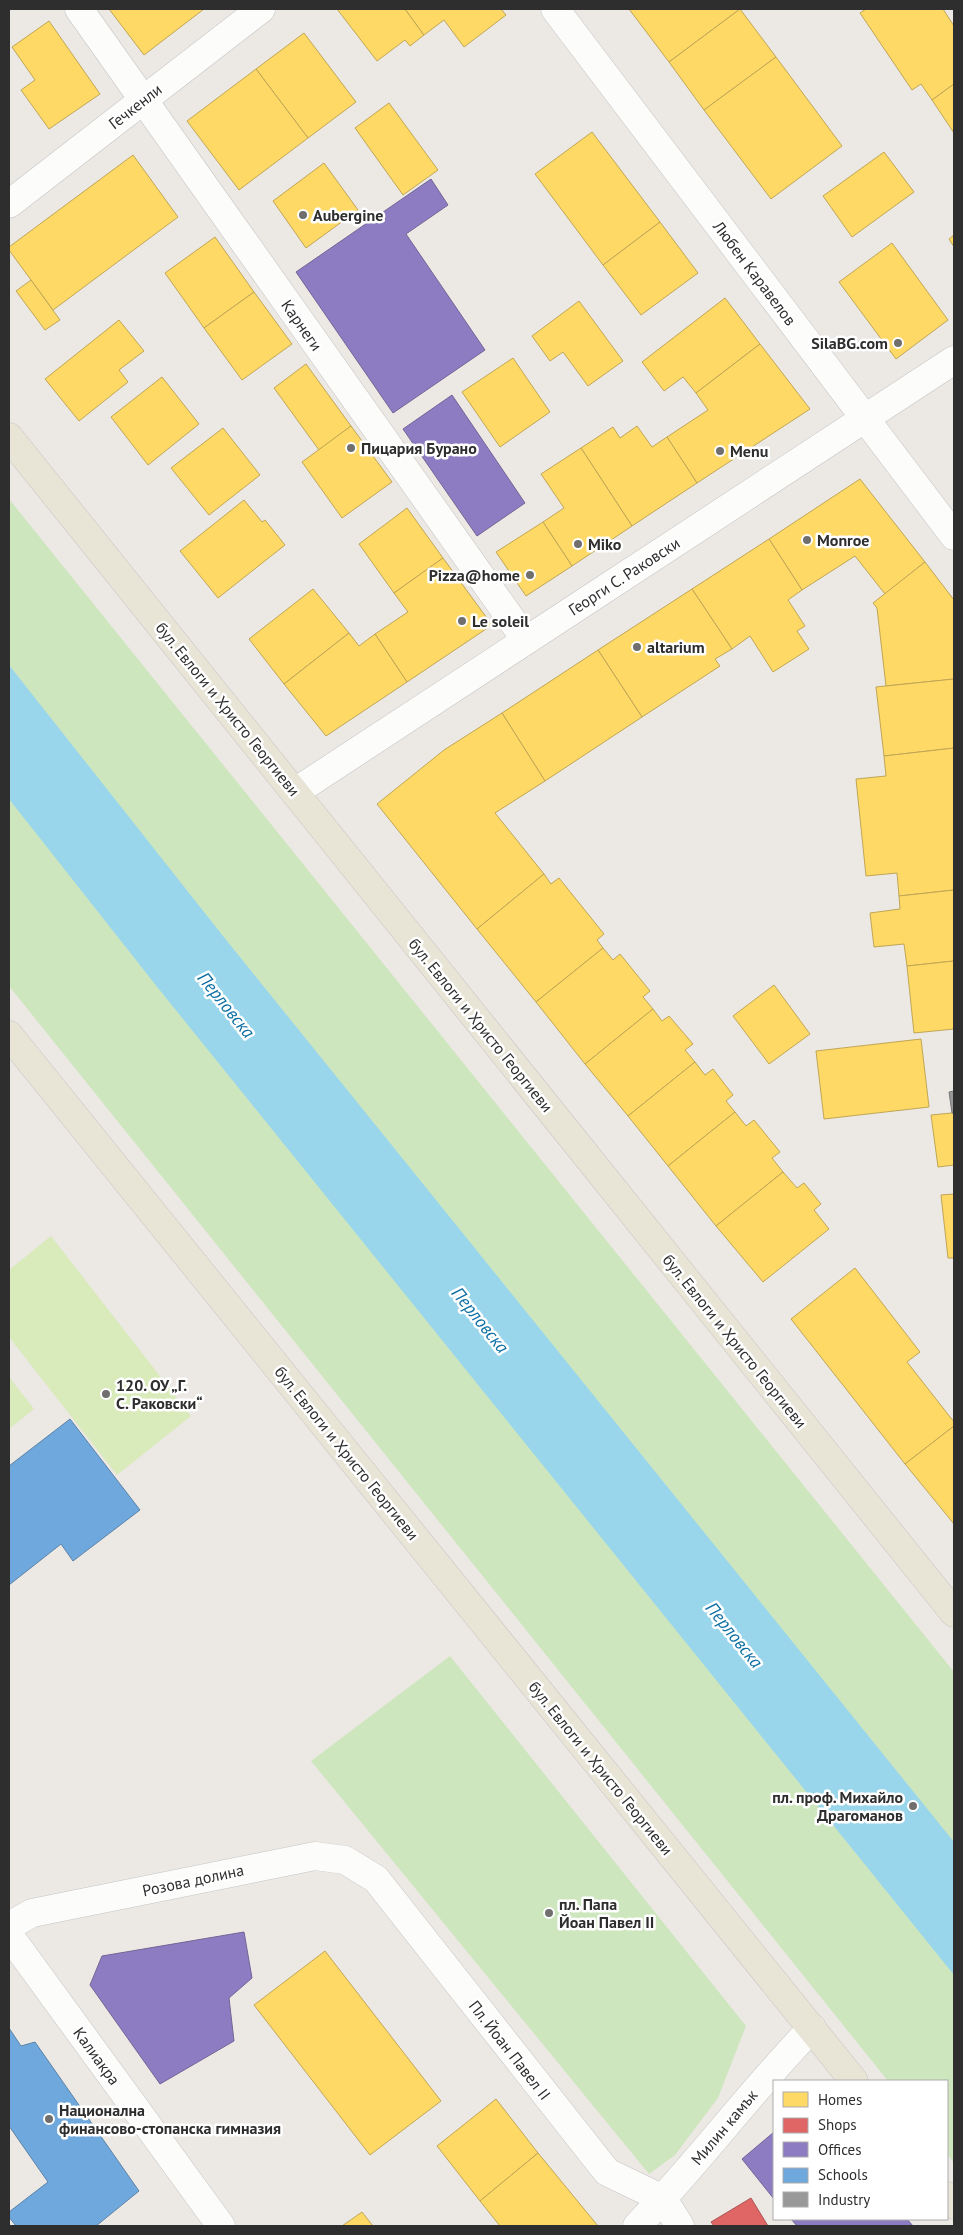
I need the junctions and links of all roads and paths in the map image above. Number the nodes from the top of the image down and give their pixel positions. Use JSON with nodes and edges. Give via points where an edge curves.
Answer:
{"nodes":[{"id":1,"x":79,"y":9,"type":"edge"},
{"id":2,"x":261,"y":9,"type":"edge"},
{"id":3,"x":555,"y":9,"type":"edge"},
{"id":4,"x":143,"y":100,"type":"junction"},
{"id":5,"x":9,"y":204,"type":"edge"},
{"id":6,"x":954,"y":360,"type":"edge"},
{"id":7,"x":866,"y":418,"type":"junction"},
{"id":8,"x":9,"y":437,"type":"edge"},
{"id":9,"x":954,"y":536,"type":"edge"},
{"id":10,"x":526,"y":640,"type":"junction"},
{"id":11,"x":295,"y":792,"type":"junction"},
{"id":12,"x":9,"y":1035,"type":"edge"},
{"id":13,"x":954,"y":1613,"type":"edge"},
{"id":14,"x":376,"y":1879,"type":"joint"},
{"id":15,"x":9,"y":1926,"type":"edge"},
{"id":16,"x":9,"y":1935,"type":"edge"},
{"id":17,"x":812,"y":2028,"type":"junction"},
{"id":18,"x":853,"y":2080,"type":"edge"},
{"id":19,"x":662,"y":2199,"type":"junction"},
{"id":20,"x":222,"y":2226,"type":"edge"},
{"id":21,"x":636,"y":2226,"type":"edge"},
{"id":22,"x":680,"y":2226,"type":"edge"}],
"edges":[{"from":1,"to":4,"type":"street","name":"Карнеги"},
{"from":2,"to":4,"type":"street","name":"Гечкенли"},
{"from":3,"to":7,"type":"street","name":"Любен Каравелов"},
{"from":4,"to":5,"type":"street","name":"Гечкенли"},
{"from":4,"to":10,"type":"street","name":"Карнеги"},
{"from":6,"to":7,"type":"street","name":"Георги С. Раковски"},
{"from":7,"to":9,"type":"street","name":"Любен Каравелов"},
{"from":7,"to":10,"type":"street","name":"Георги С. Раковски"},
{"from":8,"to":11,"type":"main road","name":"бул. Евлоги и Христо Георгиеви"},
{"from":10,"to":11,"type":"street","name":"Георги С. Раковски"},
{"from":11,"to":13,"type":"main road","name":"бул. Евлоги и Христо Георгиеви"},
{"from":12,"to":17,"type":"main road","name":"бул. Евлоги и Христо Георгиеви"},
{"from":14,"to":15,"type":"street","name":"Розова долина","via":[[345,1860],[315,1856],[32,1914]]},
{"from":14,"to":19,"type":"street","name":"Пл. Йоан Павел II","via":[[607,2172]]},
{"from":16,"to":20,"type":"street","name":"Калиакра"},
{"from":17,"to":18,"type":"main road","name":"бул. Евлоги и Христо Георгиеви"},
{"from":17,"to":19,"type":"street","name":"Милин камък","via":[[774,2067]]},
{"from":19,"to":21,"type":"street","name":"Милин камък"},
{"from":19,"to":22,"type":"street"}]}
